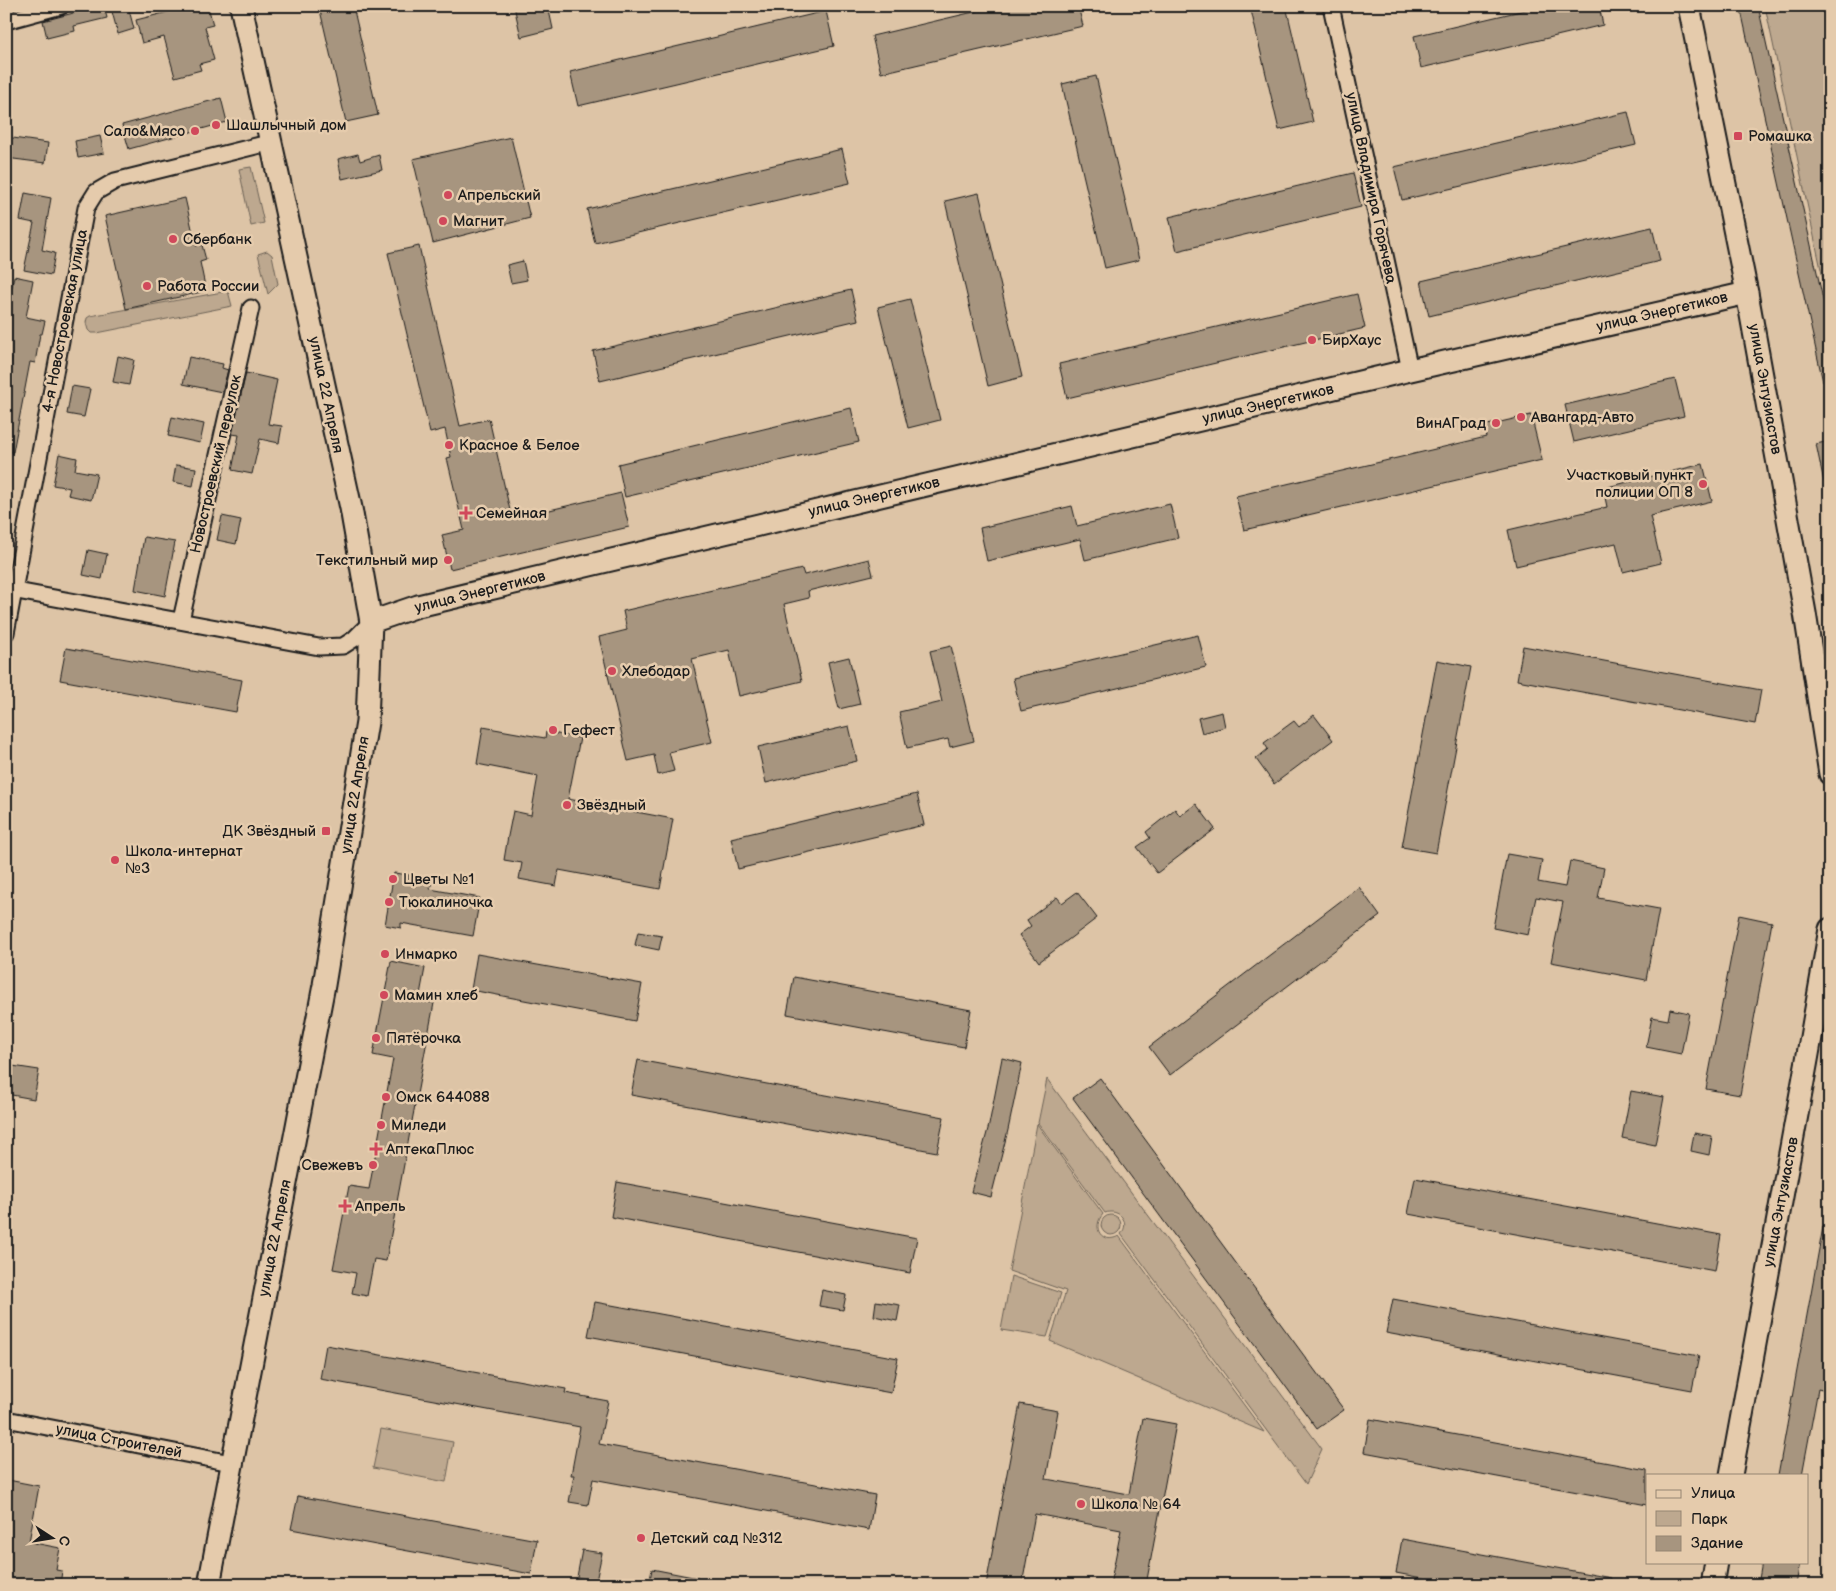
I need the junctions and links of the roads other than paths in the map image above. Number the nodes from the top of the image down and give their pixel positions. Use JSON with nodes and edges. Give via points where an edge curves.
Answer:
{"nodes":[{"id":1,"x":61,"y":6,"type":"edge"},
{"id":2,"x":241,"y":6,"type":"edge"},
{"id":3,"x":1331,"y":6,"type":"edge"},
{"id":4,"x":1689,"y":6,"type":"edge"},
{"id":5,"x":6,"y":21,"type":"edge"},
{"id":6,"x":272,"y":142,"type":"junction"},
{"id":7,"x":1747,"y":292,"type":"junction"},
{"id":8,"x":251,"y":308,"type":"dead end"},
{"id":9,"x":1410,"y":370,"type":"junction"},
{"id":10,"x":10,"y":589,"type":"edge"},
{"id":11,"x":181,"y":620,"type":"junction"},
{"id":12,"x":372,"y":622,"type":"junction"},
{"id":13,"x":6,"y":633,"type":"edge"},
{"id":14,"x":1830,"y":774,"type":"edge"},
{"id":15,"x":1830,"y":929,"type":"edge"},
{"id":16,"x":6,"y":1419,"type":"edge"},
{"id":17,"x":231,"y":1463,"type":"junction"},
{"id":18,"x":1731,"y":1474,"type":"edge"},
{"id":19,"x":1716,"y":1564,"type":"edge"},
{"id":20,"x":209,"y":1585,"type":"edge"},
{"id":21,"x":1712,"y":1585,"type":"edge"}],
"edges":[{"from":1,"to":5,"type":"street"},
{"from":2,"to":6,"type":"main road","name":"улица 22 Апреля"},
{"from":3,"to":9,"type":"street","name":"улица Владимира Горячева"},
{"from":4,"to":7,"type":"main road","name":"улица Энтузиастов"},
{"from":6,"to":10,"type":"street","name":"4-я Новостроевская улица","via":[[115,182],[96,192],[86,208]]},
{"from":6,"to":12,"type":"main road","name":"улица 22 Апреля","via":[[351,508]]},
{"from":7,"to":9,"type":"main road","name":"улица Энергетиков"},
{"from":7,"to":14,"type":"main road","name":"улица Энтузиастов","via":[[1805,613]]},
{"from":8,"to":11,"type":"street","name":"Новостроевский переулок"},
{"from":9,"to":12,"type":"main road","name":"улица Энергетиков","via":[[418,606]]},
{"from":10,"to":11,"type":"street","name":"улица Энергетиков"},
{"from":10,"to":13,"type":"street","name":"4-я Новостроевская улица"},
{"from":11,"to":12,"type":"street","name":"улица Энергетиков","via":[[319,647],[343,646]]},
{"from":12,"to":17,"type":"main road","name":"улица 22 Апреля","via":[[367,722],[324,985]]},
{"from":15,"to":18,"type":"main road","name":"улица Энтузиастов"},
{"from":16,"to":17,"type":"street","name":"улица Строителей"},
{"from":17,"to":20,"type":"main road","name":"улица 22 Апреля"},
{"from":19,"to":21,"type":"main road"}]}
